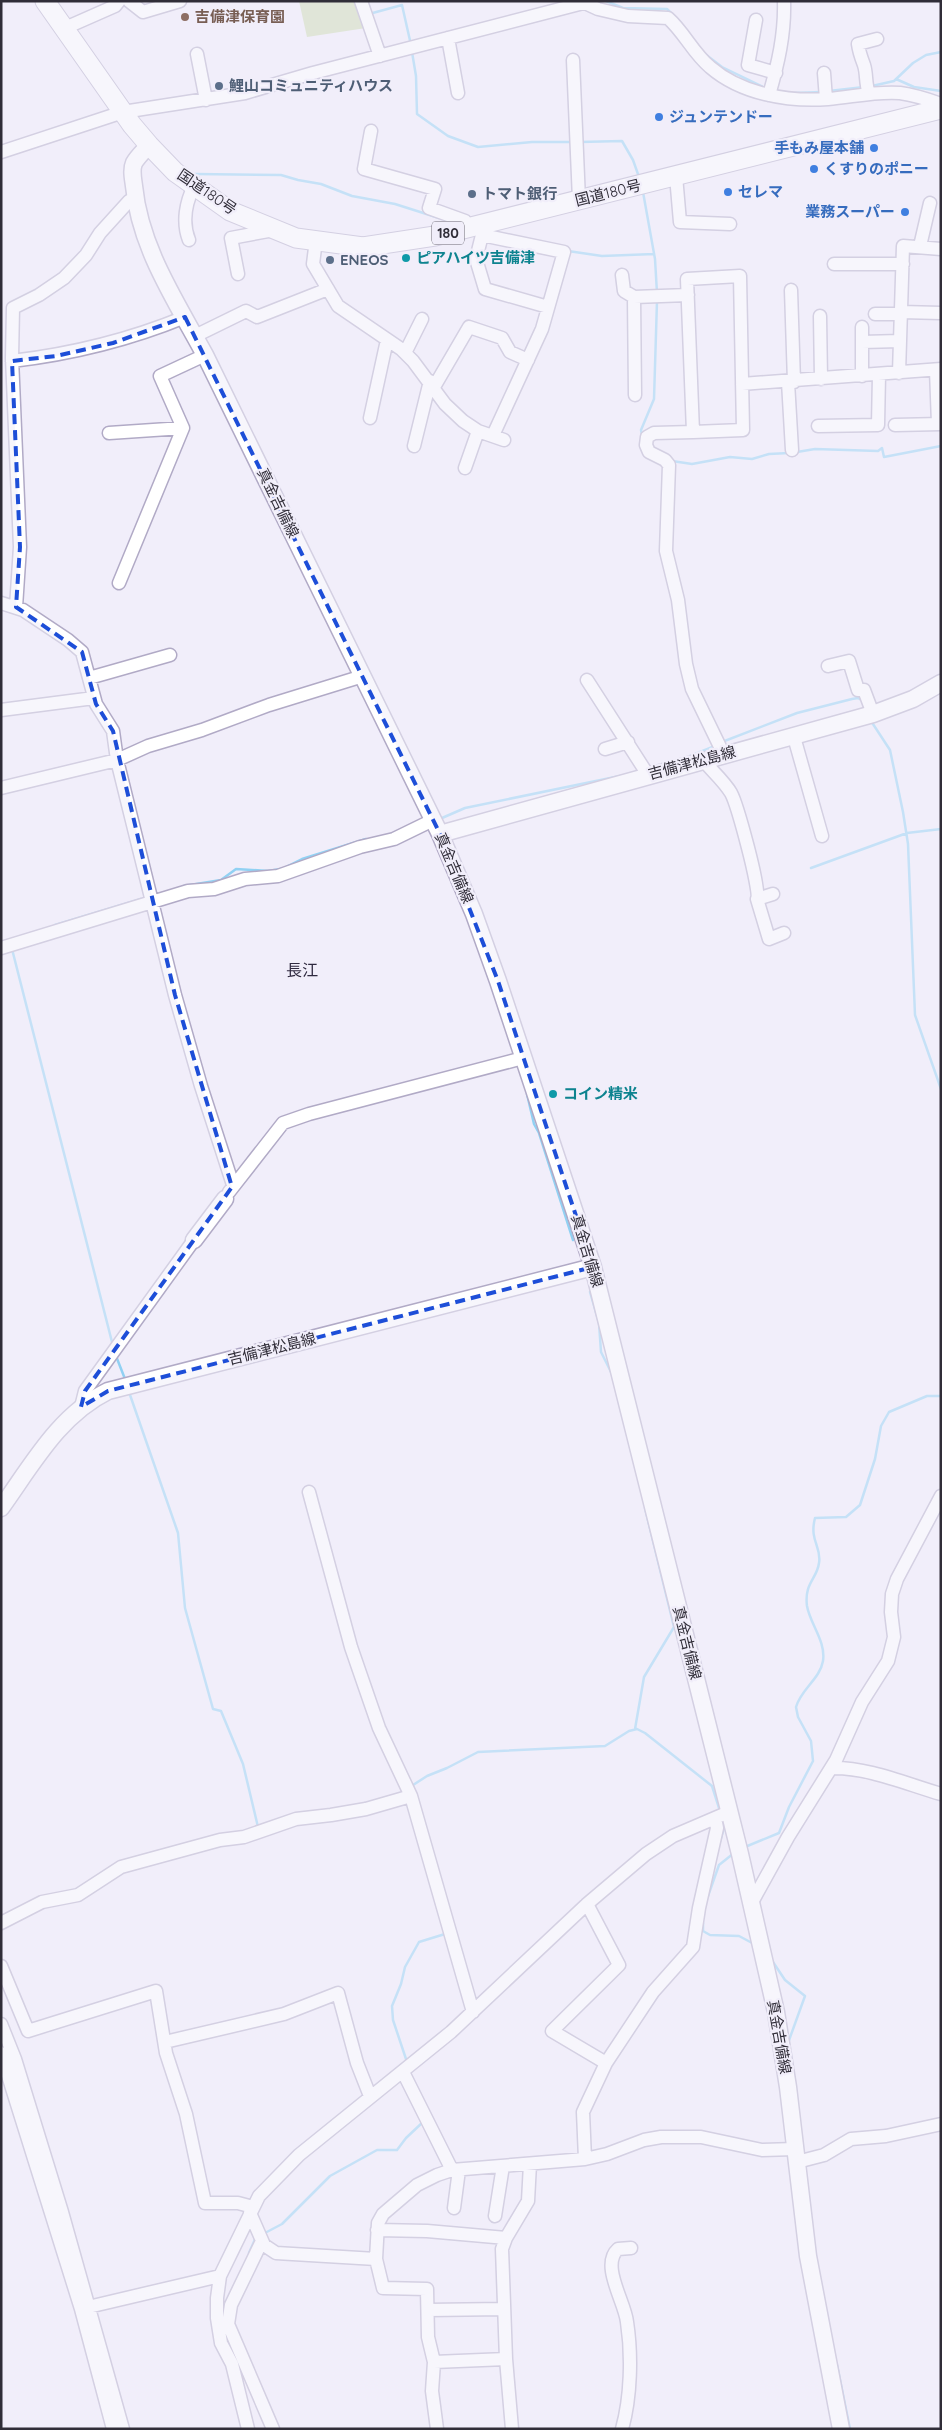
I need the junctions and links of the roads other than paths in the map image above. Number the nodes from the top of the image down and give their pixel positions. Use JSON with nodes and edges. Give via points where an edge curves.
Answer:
{"nodes":[{"id":1,"x":45,"y":1,"type":"edge"},
{"id":2,"x":119,"y":1,"type":"edge"},
{"id":3,"x":129,"y":1,"type":"edge"},
{"id":4,"x":180,"y":1,"type":"edge"},
{"id":5,"x":361,"y":1,"type":"edge"},
{"id":6,"x":784,"y":1,"type":"edge"},
{"id":7,"x":588,"y":2,"type":"edge"},
{"id":8,"x":756,"y":20,"type":"dead end"},
{"id":9,"x":66,"y":28,"type":"junction"},
{"id":10,"x":448,"y":38,"type":"junction"},
{"id":11,"x":878,"y":39,"type":"dead end"},
{"id":12,"x":197,"y":54,"type":"dead end"},
{"id":13,"x":380,"y":56,"type":"junction"},
{"id":14,"x":573,"y":60,"type":"dead end"},
{"id":15,"x":824,"y":79,"type":"dead end"},
{"id":16,"x":773,"y":84,"type":"junction"},
{"id":17,"x":867,"y":88,"type":"junction"},
{"id":18,"x":458,"y":93,"type":"dead end"},
{"id":19,"x":826,"y":99,"type":"junction"},
{"id":20,"x":206,"y":100,"type":"junction"},
{"id":21,"x":941,"y":104,"type":"edge"},
{"id":22,"x":941,"y":109,"type":"edge"},
{"id":23,"x":123,"y":112,"type":"junction"},
{"id":24,"x":371,"y":131,"type":"dead end"},
{"id":25,"x":150,"y":145,"type":"junction"},
{"id":26,"x":3,"y":148,"type":"edge"},
{"id":27,"x":676,"y":176,"type":"junction"},
{"id":28,"x":194,"y":186,"type":"junction"},
{"id":29,"x":135,"y":199,"type":"junction"},
{"id":30,"x":579,"y":200,"type":"junction"},
{"id":31,"x":930,"y":203,"type":"dead end"},
{"id":32,"x":730,"y":224,"type":"dead end"},
{"id":33,"x":477,"y":229,"type":"junction"},
{"id":34,"x":276,"y":230,"type":"junction"},
{"id":35,"x":189,"y":240,"type":"dead end"},
{"id":36,"x":316,"y":240,"type":"junction"},
{"id":37,"x":920,"y":246,"type":"junction"},
{"id":38,"x":941,"y":249,"type":"edge"},
{"id":39,"x":834,"y":264,"type":"dead end"},
{"id":40,"x":902,"y":264,"type":"junction"},
{"id":41,"x":238,"y":274,"type":"dead end"},
{"id":42,"x":622,"y":275,"type":"dead end"},
{"id":43,"x":328,"y":288,"type":"junction"},
{"id":44,"x":791,"y":290,"type":"dead end"},
{"id":45,"x":688,"y":295,"type":"junction"},
{"id":46,"x":634,"y":298,"type":"junction"},
{"id":47,"x":548,"y":307,"type":"junction"},
{"id":48,"x":901,"y":313,"type":"junction"},
{"id":49,"x":941,"y":313,"type":"edge"},
{"id":50,"x":875,"y":314,"type":"dead end"},
{"id":51,"x":820,"y":316,"type":"dead end"},
{"id":52,"x":185,"y":317,"type":"junction"},
{"id":53,"x":422,"y":319,"type":"dead end"},
{"id":54,"x":862,"y":327,"type":"dead end"},
{"id":55,"x":195,"y":336,"type":"junction"},
{"id":56,"x":387,"y":340,"type":"junction"},
{"id":57,"x":862,"y":342,"type":"junction"},
{"id":58,"x":900,"y":342,"type":"junction"},
{"id":59,"x":405,"y":353,"type":"junction"},
{"id":60,"x":205,"y":355,"type":"junction"},
{"id":61,"x":8,"y":359,"type":"edge"},
{"id":62,"x":528,"y":360,"type":"junction"},
{"id":63,"x":938,"y":370,"type":"edge"},
{"id":64,"x":899,"y":373,"type":"junction"},
{"id":65,"x":880,"y":374,"type":"junction"},
{"id":66,"x":862,"y":376,"type":"junction"},
{"id":67,"x":821,"y":379,"type":"junction"},
{"id":68,"x":791,"y":382,"type":"junction"},
{"id":69,"x":432,"y":384,"type":"junction"},
{"id":70,"x":742,"y":384,"type":"junction"},
{"id":71,"x":635,"y":395,"type":"dead end"},
{"id":72,"x":370,"y":418,"type":"dead end"},
{"id":73,"x":940,"y":424,"type":"edge"},
{"id":74,"x":895,"y":425,"type":"dead end"},
{"id":75,"x":818,"y":426,"type":"dead end"},
{"id":76,"x":183,"y":428,"type":"junction"},
{"id":77,"x":478,"y":431,"type":"junction"},
{"id":78,"x":109,"y":432,"type":"dead end"},
{"id":79,"x":693,"y":432,"type":"junction"},
{"id":80,"x":414,"y":446,"type":"dead end"},
{"id":81,"x":792,"y":450,"type":"dead end"},
{"id":82,"x":465,"y":468,"type":"dead end"},
{"id":83,"x":119,"y":583,"type":"dead end"},
{"id":84,"x":1,"y":603,"type":"edge"},
{"id":85,"x":16,"y":607,"type":"junction"},
{"id":86,"x":170,"y":655,"type":"dead end"},
{"id":87,"x":828,"y":666,"type":"dead end"},
{"id":88,"x":364,"y":676,"type":"junction"},
{"id":89,"x":89,"y":678,"type":"junction"},
{"id":90,"x":587,"y":680,"type":"dead end"},
{"id":91,"x":941,"y":683,"type":"edge"},
{"id":92,"x":94,"y":698,"type":"junction"},
{"id":93,"x":1,"y":710,"type":"edge"},
{"id":94,"x":873,"y":714,"type":"junction"},
{"id":95,"x":794,"y":737,"type":"junction"},
{"id":96,"x":628,"y":742,"type":"junction"},
{"id":97,"x":605,"y":749,"type":"dead end"},
{"id":98,"x":724,"y":755,"type":"junction"},
{"id":99,"x":117,"y":760,"type":"junction"},
{"id":100,"x":703,"y":760,"type":"junction"},
{"id":101,"x":648,"y":775,"type":"junction"},
{"id":102,"x":1,"y":788,"type":"edge"},
{"id":103,"x":436,"y":827,"type":"junction"},
{"id":104,"x":822,"y":836,"type":"dead end"},
{"id":105,"x":773,"y":894,"type":"dead end"},
{"id":106,"x":757,"y":899,"type":"junction"},
{"id":107,"x":152,"y":903,"type":"junction"},
{"id":108,"x":784,"y":933,"type":"dead end"},
{"id":109,"x":1,"y":948,"type":"edge"},
{"id":110,"x":524,"y":1058,"type":"junction"},
{"id":111,"x":229,"y":1192,"type":"junction"},
{"id":112,"x":194,"y":1240,"type":"joint"},
{"id":113,"x":593,"y":1267,"type":"junction"},
{"id":114,"x":81,"y":1406,"type":"junction"},
{"id":115,"x":309,"y":1492,"type":"dead end"},
{"id":116,"x":941,"y":1496,"type":"edge"},
{"id":117,"x":1,"y":1508,"type":"edge"},
{"id":118,"x":831,"y":1768,"type":"junction"},
{"id":119,"x":407,"y":1794,"type":"junction"},
{"id":120,"x":941,"y":1794,"type":"edge"},
{"id":121,"x":721,"y":1815,"type":"junction"},
{"id":122,"x":587,"y":1904,"type":"junction"},
{"id":123,"x":751,"y":1904,"type":"junction"},
{"id":124,"x":1,"y":1923,"type":"edge"},
{"id":125,"x":1,"y":1966,"type":"edge"},
{"id":126,"x":473,"y":2012,"type":"junction"},
{"id":127,"x":1,"y":2024,"type":"edge"},
{"id":128,"x":164,"y":2042,"type":"junction"},
{"id":129,"x":5,"y":2058,"type":"edge"},
{"id":130,"x":606,"y":2063,"type":"junction"},
{"id":131,"x":407,"y":2069,"type":"junction"},
{"id":132,"x":370,"y":2096,"type":"junction"},
{"id":133,"x":941,"y":2124,"type":"edge"},
{"id":134,"x":585,"y":2159,"type":"junction"},
{"id":135,"x":800,"y":2159,"type":"junction"},
{"id":136,"x":530,"y":2164,"type":"junction"},
{"id":137,"x":503,"y":2166,"type":"junction"},
{"id":138,"x":456,"y":2170,"type":"junction"},
{"id":139,"x":454,"y":2208,"type":"dead end"},
{"id":140,"x":251,"y":2210,"type":"junction"},
{"id":141,"x":495,"y":2216,"type":"dead end"},
{"id":142,"x":377,"y":2230,"type":"junction"},
{"id":143,"x":261,"y":2237,"type":"junction"},
{"id":144,"x":506,"y":2238,"type":"junction"},
{"id":145,"x":631,"y":2248,"type":"dead end"},
{"id":146,"x":376,"y":2259,"type":"junction"},
{"id":147,"x":220,"y":2276,"type":"junction"},
{"id":148,"x":85,"y":2308,"type":"junction"},
{"id":149,"x":504,"y":2309,"type":"junction"},
{"id":150,"x":428,"y":2310,"type":"junction"},
{"id":151,"x":506,"y":2359,"type":"junction"},
{"id":152,"x":434,"y":2362,"type":"junction"},
{"id":153,"x":113,"y":2429,"type":"edge"},
{"id":154,"x":123,"y":2429,"type":"edge"},
{"id":155,"x":248,"y":2429,"type":"edge"},
{"id":156,"x":273,"y":2429,"type":"edge"},
{"id":157,"x":437,"y":2429,"type":"edge"},
{"id":158,"x":512,"y":2429,"type":"edge"},
{"id":159,"x":622,"y":2429,"type":"edge"},
{"id":160,"x":841,"y":2429,"type":"edge"}],
"edges":[{"from":1,"to":9,"type":"highway","name":"国道180号","number":"180"},
{"from":2,"to":9,"type":"street","via":[[115,6]]},
{"from":3,"to":4,"type":"street","via":[[143,12]]},
{"from":5,"to":13,"type":"street"},
{"from":6,"to":16,"type":"street","via":[[782,41]]},
{"from":7,"to":10,"type":"street"},
{"from":7,"to":16,"type":"street","via":[[598,9],[628,16],[668,18],[710,67],[744,86]]},
{"from":8,"to":16,"type":"street","via":[[748,65]]},
{"from":9,"to":23,"type":"highway","name":"国道180号","number":"180"},
{"from":10,"to":13,"type":"street"},
{"from":10,"to":18,"type":"street"},
{"from":11,"to":17,"type":"street","via":[[858,44]]},
{"from":12,"to":20,"type":"street"},
{"from":13,"to":20,"type":"street","via":[[245,93]]},
{"from":14,"to":30,"type":"street"},
{"from":15,"to":19,"type":"street"},
{"from":16,"to":19,"type":"street","via":[[782,98]]},
{"from":17,"to":19,"type":"street"},
{"from":17,"to":21,"type":"street","via":[[907,94]]},
{"from":20,"to":23,"type":"street"},
{"from":22,"to":27,"type":"highway","name":"国道180号","number":"180"},
{"from":23,"to":25,"type":"highway","name":"国道180号","number":"180"},
{"from":23,"to":26,"type":"street"},
{"from":24,"to":33,"type":"street","via":[[364,169],[435,188],[429,208],[465,221]]},
{"from":25,"to":28,"type":"highway","name":"国道180号","number":"180","via":[[175,172]]},
{"from":25,"to":29,"type":"main road","name":"真金吉備線","via":[[134,163]]},
{"from":27,"to":30,"type":"highway","name":"国道180号","number":"180"},
{"from":27,"to":32,"type":"street","via":[[680,222]]},
{"from":28,"to":34,"type":"highway","name":"国道180号","number":"180","via":[[230,211]]},
{"from":28,"to":35,"type":"street","via":[[187,199]]},
{"from":29,"to":52,"type":"main road","name":"真金吉備線","via":[[146,238]]},
{"from":29,"to":61,"type":"street","via":[[129,201],[100,233],[86,255],[64,278],[14,308]]},
{"from":30,"to":33,"type":"highway","name":"国道180号","number":"180"},
{"from":31,"to":37,"type":"street"},
{"from":33,"to":36,"type":"highway","name":"国道180号","number":"180","via":[[363,247]]},
{"from":33,"to":47,"type":"street","via":[[476,259],[485,289]]},
{"from":33,"to":47,"type":"street","via":[[564,252]]},
{"from":34,"to":36,"type":"highway","name":"国道180号","number":"180","via":[[296,238]]},
{"from":34,"to":41,"type":"street","via":[[231,238]]},
{"from":36,"to":43,"type":"street","via":[[313,264]]},
{"from":37,"to":38,"type":"street"},
{"from":37,"to":40,"type":"street","via":[[903,246]]},
{"from":39,"to":40,"type":"street"},
{"from":40,"to":48,"type":"street"},
{"from":42,"to":46,"type":"street","via":[[624,291]]},
{"from":43,"to":55,"type":"street","via":[[257,317],[246,312]]},
{"from":43,"to":56,"type":"street","via":[[338,306]]},
{"from":44,"to":68,"type":"street"},
{"from":45,"to":46,"type":"street"},
{"from":45,"to":70,"type":"street","via":[[687,279],[740,276]]},
{"from":45,"to":79,"type":"street"},
{"from":46,"to":71,"type":"street"},
{"from":47,"to":62,"type":"street"},
{"from":48,"to":49,"type":"street"},
{"from":48,"to":50,"type":"street"},
{"from":48,"to":58,"type":"street"},
{"from":51,"to":67,"type":"street"},
{"from":52,"to":55,"type":"main road","name":"真金吉備線"},
{"from":52,"to":61,"type":"street","via":[[142,334],[56,356]]},
{"from":53,"to":59,"type":"street"},
{"from":54,"to":57,"type":"street"},
{"from":55,"to":60,"type":"main road","name":"真金吉備線"},
{"from":56,"to":59,"type":"street"},
{"from":56,"to":72,"type":"street"},
{"from":57,"to":58,"type":"street"},
{"from":57,"to":66,"type":"street"},
{"from":58,"to":64,"type":"street"},
{"from":59,"to":69,"type":"street"},
{"from":60,"to":76,"type":"street","via":[[160,376]]},
{"from":60,"to":88,"type":"main road","name":"真金吉備線"},
{"from":61,"to":85,"type":"street","via":[[20,538]]},
{"from":62,"to":69,"type":"street","via":[[510,352],[502,338],[469,327]]},
{"from":62,"to":77,"type":"street","via":[[500,435]]},
{"from":63,"to":64,"type":"street"},
{"from":63,"to":73,"type":"street"},
{"from":64,"to":65,"type":"street"},
{"from":65,"to":66,"type":"street"},
{"from":65,"to":75,"type":"street","via":[[878,425]]},
{"from":66,"to":67,"type":"street"},
{"from":67,"to":68,"type":"street"},
{"from":68,"to":70,"type":"street"},
{"from":68,"to":81,"type":"street"},
{"from":69,"to":77,"type":"street","via":[[445,404]]},
{"from":69,"to":80,"type":"street"},
{"from":70,"to":79,"type":"street","via":[[743,430]]},
{"from":73,"to":74,"type":"street"},
{"from":76,"to":78,"type":"street"},
{"from":76,"to":83,"type":"street"},
{"from":77,"to":82,"type":"street"},
{"from":79,"to":98,"type":"street","via":[[654,433],[647,437],[646,445],[650,452],[669,465],[666,551],[678,600],[686,664],[692,689]]},
{"from":84,"to":85,"type":"street"},
{"from":85,"to":89,"type":"street","via":[[78,647],[84,656]]},
{"from":86,"to":89,"type":"street"},
{"from":87,"to":94,"type":"street","via":[[849,661],[858,690],[864,690]]},
{"from":88,"to":99,"type":"street","via":[[148,746]]},
{"from":88,"to":103,"type":"main road","name":"真金吉備線"},
{"from":89,"to":92,"type":"street"},
{"from":90,"to":96,"type":"street"},
{"from":91,"to":94,"type":"main road","name":"吉備津松島線","via":[[913,699]]},
{"from":92,"to":93,"type":"street"},
{"from":92,"to":99,"type":"street","via":[[113,731]]},
{"from":94,"to":95,"type":"main road","name":"吉備津松島線"},
{"from":95,"to":98,"type":"main road","name":"吉備津松島線"},
{"from":95,"to":104,"type":"street"},
{"from":96,"to":97,"type":"street"},
{"from":96,"to":101,"type":"street"},
{"from":98,"to":100,"type":"main road","name":"吉備津松島線"},
{"from":99,"to":102,"type":"street"},
{"from":99,"to":107,"type":"street"},
{"from":100,"to":101,"type":"main road","name":"吉備津松島線"},
{"from":100,"to":106,"type":"street","via":[[732,794],[754,872],[759,894]]},
{"from":101,"to":103,"type":"main road","name":"吉備津松島線"},
{"from":103,"to":107,"type":"street","via":[[360,846],[278,876],[245,879],[214,890],[188,891]]},
{"from":103,"to":110,"type":"main road","name":"真金吉備線","via":[[480,931]]},
{"from":105,"to":106,"type":"street"},
{"from":106,"to":108,"type":"street","via":[[769,939]]},
{"from":107,"to":109,"type":"street"},
{"from":107,"to":111,"type":"street"},
{"from":110,"to":111,"type":"street","via":[[283,1123]]},
{"from":110,"to":113,"type":"main road","name":"真金吉備線"},
{"from":111,"to":112,"type":"main road"},
{"from":112,"to":114,"type":"street","via":[[85,1391]]},
{"from":113,"to":114,"type":"main road","name":"吉備津松島線","via":[[133,1384],[108,1391]]},
{"from":113,"to":121,"type":"main road","name":"真金吉備線"},
{"from":114,"to":117,"type":"main road","name":"吉備津松島線","via":[[55,1433]]},
{"from":115,"to":119,"type":"street","via":[[343,1620],[371,1707]]},
{"from":116,"to":118,"type":"street","via":[[892,1594],[892,1654],[862,1702]]},
{"from":118,"to":120,"type":"street","via":[[863,1772]]},
{"from":118,"to":123,"type":"street"},
{"from":119,"to":124,"type":"street","via":[[331,1816],[296,1818],[244,1837],[220,1840],[121,1867],[78,1895],[42,1902]]},
{"from":119,"to":126,"type":"street"},
{"from":121,"to":122,"type":"street","via":[[662,1842]]},
{"from":121,"to":123,"type":"main road","name":"真金吉備線","via":[[739,1850]]},
{"from":121,"to":130,"type":"street","via":[[699,1908],[694,1948],[653,1992]]},
{"from":122,"to":126,"type":"street"},
{"from":122,"to":130,"type":"street","via":[[619,1965],[552,2031]]},
{"from":123,"to":135,"type":"main road","name":"真金吉備線","via":[[776,2012]]},
{"from":125,"to":128,"type":"street","via":[[28,2031],[156,1991]]},
{"from":126,"to":131,"type":"street"},
{"from":127,"to":129,"type":"street"},
{"from":128,"to":132,"type":"street","via":[[284,2014],[338,1993],[357,2063]]},
{"from":128,"to":140,"type":"street","via":[[186,2114],[205,2204],[238,2203]]},
{"from":129,"to":148,"type":"street"},
{"from":130,"to":134,"type":"street","via":[[583,2112]]},
{"from":131,"to":132,"type":"street"},
{"from":131,"to":138,"type":"street","via":[[426,2119]]},
{"from":132,"to":140,"type":"street","via":[[299,2155],[264,2190]]},
{"from":133,"to":135,"type":"street","via":[[886,2136],[851,2139],[824,2155]]},
{"from":134,"to":135,"type":"street","via":[[644,2140],[684,2136]]},
{"from":134,"to":136,"type":"street"},
{"from":135,"to":160,"type":"main road","name":"真金吉備線","via":[[808,2256]]},
{"from":136,"to":137,"type":"street"},
{"from":136,"to":144,"type":"street","via":[[528,2201]]},
{"from":137,"to":138,"type":"street"},
{"from":137,"to":141,"type":"street"},
{"from":138,"to":139,"type":"street"},
{"from":138,"to":142,"type":"street","via":[[417,2185],[383,2214]]},
{"from":140,"to":143,"type":"street"},
{"from":140,"to":147,"type":"street"},
{"from":142,"to":144,"type":"street"},
{"from":142,"to":146,"type":"street"},
{"from":143,"to":146,"type":"street","via":[[269,2250],[276,2253]]},
{"from":143,"to":156,"type":"street","via":[[231,2304],[228,2324]]},
{"from":144,"to":149,"type":"street","via":[[502,2249]]},
{"from":145,"to":159,"type":"street","via":[[618,2249],[612,2263],[615,2285],[627,2320],[629,2389]]},
{"from":146,"to":150,"type":"street","via":[[383,2288],[426,2289]]},
{"from":147,"to":148,"type":"street"},
{"from":147,"to":155,"type":"street","via":[[218,2330],[232,2364]]},
{"from":148,"to":153,"type":"street"},
{"from":148,"to":154,"type":"street"},
{"from":149,"to":150,"type":"street"},
{"from":149,"to":151,"type":"street"},
{"from":150,"to":152,"type":"street","via":[[428,2337]]},
{"from":151,"to":152,"type":"street"},
{"from":151,"to":158,"type":"street"},
{"from":152,"to":157,"type":"street","via":[[432,2391]]}]}
